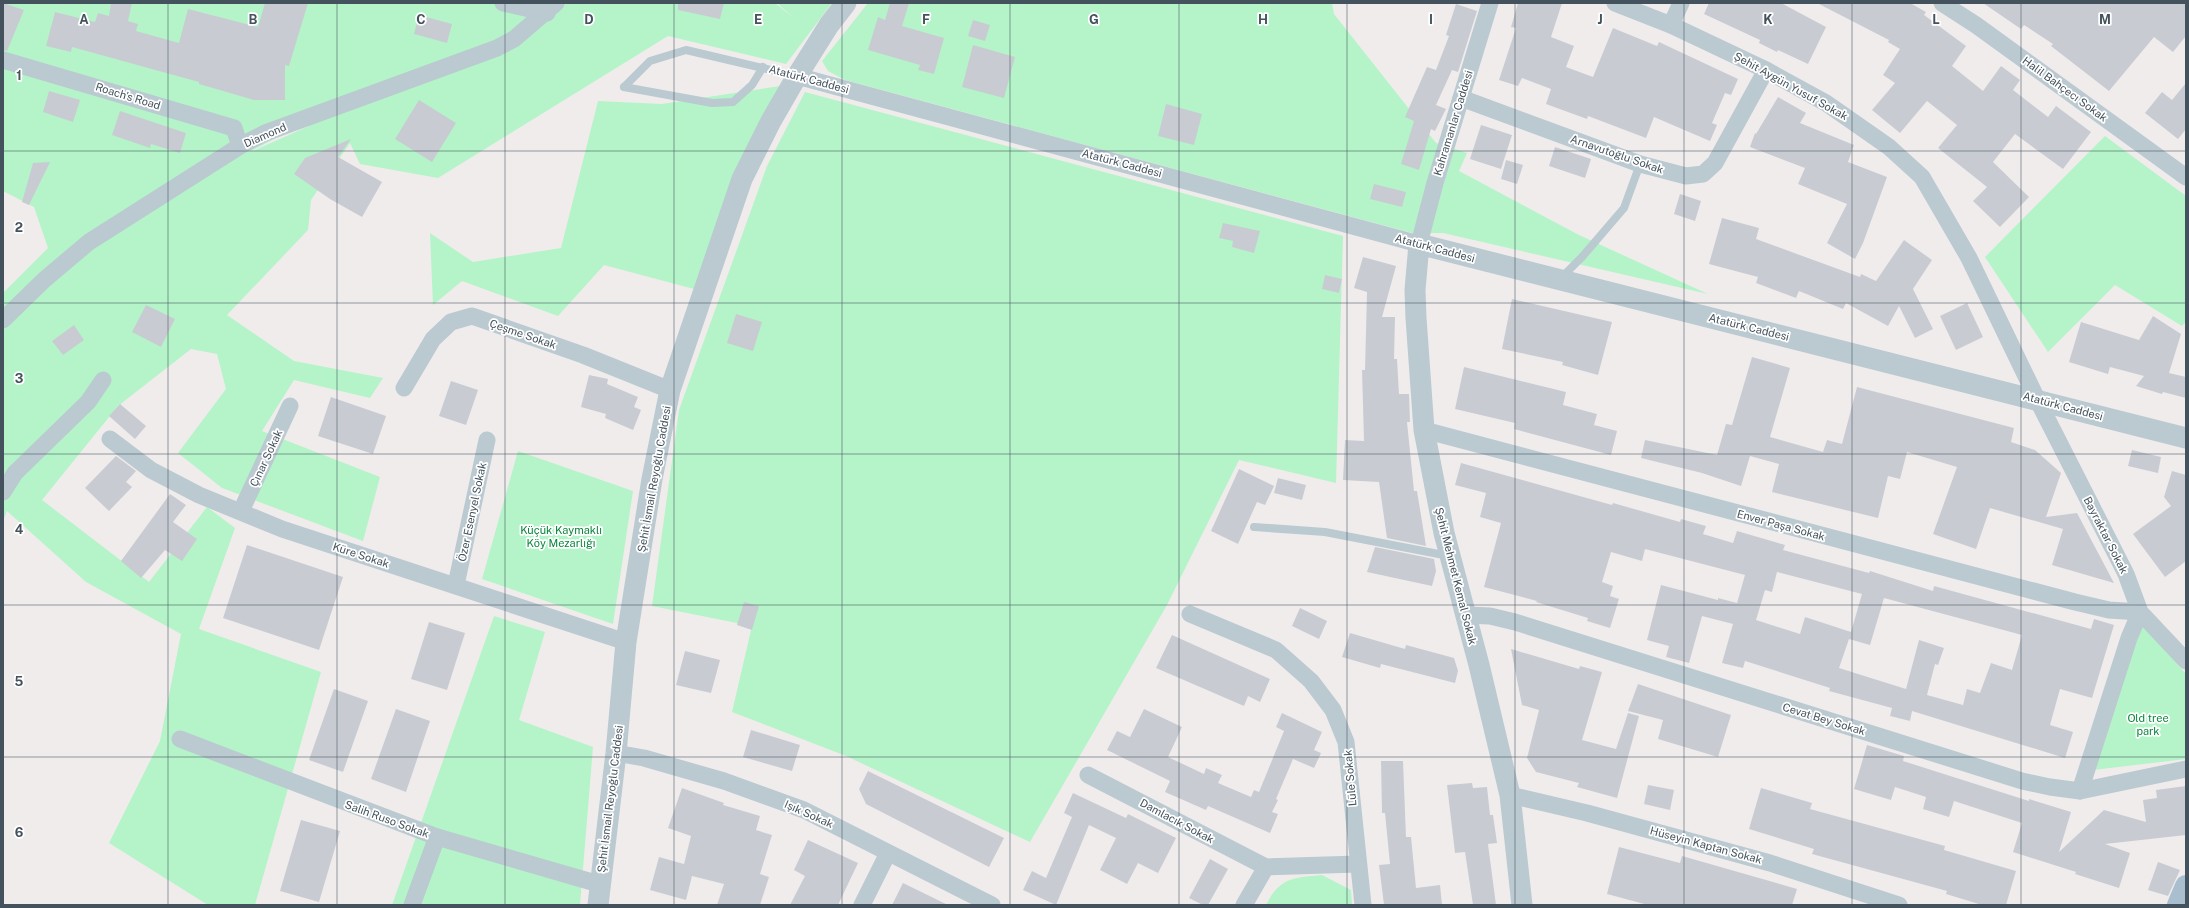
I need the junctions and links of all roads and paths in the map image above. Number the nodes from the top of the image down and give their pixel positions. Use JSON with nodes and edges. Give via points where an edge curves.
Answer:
{"nodes":[{"id":1,"x":503,"y":3,"type":"edge"},
{"id":2,"x":846,"y":3,"type":"edge"},
{"id":3,"x":1490,"y":3,"type":"edge"},
{"id":4,"x":1615,"y":3,"type":"edge"},
{"id":5,"x":1681,"y":3,"type":"edge"},
{"id":6,"x":1942,"y":3,"type":"edge"},
{"id":7,"x":551,"y":8,"type":"edge"},
{"id":8,"x":1671,"y":25,"type":"junction"},
{"id":9,"x":3,"y":60,"type":"edge"},
{"id":10,"x":763,"y":67,"type":"junction"},
{"id":11,"x":1766,"y":70,"type":"junction"},
{"id":12,"x":797,"y":76,"type":"junction"},
{"id":13,"x":1461,"y":98,"type":"junction"},
{"id":14,"x":240,"y":146,"type":"junction"},
{"id":15,"x":1640,"y":164,"type":"junction"},
{"id":16,"x":2186,"y":177,"type":"edge"},
{"id":17,"x":1419,"y":244,"type":"junction"},
{"id":18,"x":1559,"y":279,"type":"junction"},
{"id":19,"x":3,"y":320,"type":"edge"},
{"id":20,"x":103,"y":380,"type":"dead end"},
{"id":21,"x":404,"y":388,"type":"dead end"},
{"id":22,"x":670,"y":390,"type":"junction"},
{"id":23,"x":2037,"y":399,"type":"junction"},
{"id":24,"x":290,"y":406,"type":"dead end"},
{"id":25,"x":1424,"y":430,"type":"junction"},
{"id":26,"x":2186,"y":438,"type":"edge"},
{"id":27,"x":110,"y":439,"type":"dead end"},
{"id":28,"x":487,"y":440,"type":"dead end"},
{"id":29,"x":3,"y":492,"type":"edge"},
{"id":30,"x":241,"y":511,"type":"junction"},
{"id":31,"x":1254,"y":527,"type":"dead end"},
{"id":32,"x":1450,"y":556,"type":"junction"},
{"id":33,"x":456,"y":585,"type":"junction"},
{"id":34,"x":2140,"y":612,"type":"junction"},
{"id":35,"x":1190,"y":614,"type":"dead end"},
{"id":36,"x":1466,"y":615,"type":"junction"},
{"id":37,"x":626,"y":642,"type":"junction"},
{"id":38,"x":2186,"y":661,"type":"edge"},
{"id":39,"x":180,"y":739,"type":"dead end"},
{"id":40,"x":616,"y":753,"type":"junction"},
{"id":41,"x":2186,"y":769,"type":"edge"},
{"id":42,"x":1088,"y":775,"type":"dead end"},
{"id":43,"x":2080,"y":791,"type":"junction"},
{"id":44,"x":1510,"y":795,"type":"junction"},
{"id":45,"x":437,"y":837,"type":"junction"},
{"id":46,"x":888,"y":853,"type":"junction"},
{"id":47,"x":1358,"y":864,"type":"junction"},
{"id":48,"x":1266,"y":867,"type":"junction"},
{"id":49,"x":600,"y":884,"type":"junction"},
{"id":50,"x":2186,"y":886,"type":"edge"},
{"id":51,"x":412,"y":905,"type":"edge"},
{"id":52,"x":598,"y":905,"type":"edge"},
{"id":53,"x":862,"y":905,"type":"edge"},
{"id":54,"x":992,"y":905,"type":"edge"},
{"id":55,"x":1244,"y":905,"type":"edge"},
{"id":56,"x":1364,"y":905,"type":"edge"},
{"id":57,"x":1522,"y":905,"type":"edge"},
{"id":58,"x":1899,"y":905,"type":"edge"},
{"id":59,"x":2178,"y":905,"type":"edge"}],
"edges":[{"from":1,"to":7,"type":"street"},
{"from":2,"to":12,"type":"street","name":"Şehit İsmail Reyoğlu Caddesi"},
{"from":3,"to":13,"type":"street","name":"Kahramanlar Caddesi"},
{"from":4,"to":8,"type":"street","name":"Şehit Aygün Yusuf Sokak"},
{"from":5,"to":8,"type":"street"},
{"from":6,"to":16,"type":"street","name":"Halil Bahçecı Sokak"},
{"from":7,"to":14,"type":"street","name":"Diamond","via":[[514,39],[497,48],[265,133]]},
{"from":8,"to":11,"type":"street","name":"Şehit Aygün Yusuf Sokak"},
{"from":9,"to":14,"type":"street","name":"Roach's Road","via":[[234,128]]},
{"from":10,"to":10,"type":"lane","name":"Atatürk Caddesi","via":[[686,50],[650,61],[624,87],[712,102],[733,102],[752,85]]},
{"from":10,"to":12,"type":"lane","name":"Atatürk Caddesi"},
{"from":11,"to":15,"type":"street","name":"Arnavutoğlu Sokak","via":[[1710,170],[1696,176],[1686,176]]},
{"from":11,"to":23,"type":"street","name":"Şehit Aygün Yusuf Sokak","via":[[1857,123],[1922,177],[1969,258]]},
{"from":12,"to":17,"type":"street","name":"Atatürk Caddesi"},
{"from":12,"to":22,"type":"street","name":"Şehit İsmail Reyoğlu Caddesi","via":[[742,179]]},
{"from":13,"to":15,"type":"street","name":"Arnavutoğlu Sokak"},
{"from":13,"to":17,"type":"street","name":"Kahramanlar Caddesi"},
{"from":14,"to":19,"type":"street","name":"Diamond","via":[[89,242],[44,280]]},
{"from":15,"to":18,"type":"lane","via":[[1624,208],[1582,257]]},
{"from":17,"to":18,"type":"street","name":"Atatürk Caddesi"},
{"from":17,"to":25,"type":"street","name":"Şehit Mehmet Kemal Sokak","via":[[1415,290]]},
{"from":18,"to":23,"type":"street","name":"Atatürk Caddesi"},
{"from":20,"to":29,"type":"street","via":[[88,402],[15,472]]},
{"from":21,"to":22,"type":"street","name":"Çeşme Sokak","via":[[433,339],[450,322],[472,316],[583,355]]},
{"from":22,"to":37,"type":"street","name":"Şehit İsmail Reyoğlu Caddesi","via":[[652,479]]},
{"from":23,"to":26,"type":"street","name":"Atatürk Caddesi"},
{"from":23,"to":34,"type":"street","name":"Bayraktar Sokak","via":[[2126,574]]},
{"from":24,"to":30,"type":"street","name":"Çınar Sokak"},
{"from":25,"to":32,"type":"street","name":"Şehit Mehmet Kemal Sokak"},
{"from":25,"to":34,"type":"street","name":"Enver Paşa Sokak","via":[[2075,602],[2109,610]]},
{"from":27,"to":30,"type":"street","name":"Küre Sokak","via":[[151,470],[199,495]]},
{"from":28,"to":33,"type":"street","name":"Özer Esenyel Sokak"},
{"from":30,"to":33,"type":"street","name":"Küre Sokak","via":[[282,529]]},
{"from":31,"to":32,"type":"lane","via":[[1325,532]]},
{"from":32,"to":36,"type":"street","name":"Şehit Mehmet Kemal Sokak"},
{"from":33,"to":37,"type":"street","name":"Küre Sokak"},
{"from":34,"to":38,"type":"street","name":"Bayraktar Sokak"},
{"from":34,"to":43,"type":"street","via":[[2129,638]]},
{"from":35,"to":47,"type":"street","name":"Lüle Sokak","via":[[1276,650],[1311,681],[1333,710],[1346,742]]},
{"from":36,"to":43,"type":"street","name":"Cevat Bey Sokak","via":[[1490,616],[1515,622],[2022,780]]},
{"from":36,"to":44,"type":"street","name":"Şehit Mehmet Kemal Sokak"},
{"from":37,"to":40,"type":"street","name":"Şehit İsmail Reyoğlu Caddesi"},
{"from":39,"to":45,"type":"street","name":"Salih Ruso Sokak"},
{"from":40,"to":46,"type":"street","name":"Işık Sokak","via":[[644,758],[724,781],[804,810]]},
{"from":40,"to":49,"type":"street","name":"Şehit İsmail Reyoğlu Caddesi"},
{"from":41,"to":43,"type":"street","name":"Cevat Bey Sokak"},
{"from":42,"to":48,"type":"street","name":"Damlacık Sokak"},
{"from":44,"to":57,"type":"street","name":"Şehit Mehmet Kemal Sokak"},
{"from":44,"to":58,"type":"street","name":"Hüseyin Kaptan Sokak","via":[[1587,813],[1770,863]]},
{"from":45,"to":49,"type":"street","name":"Salih Ruso Sokak"},
{"from":45,"to":51,"type":"street"},
{"from":46,"to":53,"type":"street"},
{"from":46,"to":54,"type":"street","name":"Işık Sokak"},
{"from":47,"to":48,"type":"street"},
{"from":47,"to":56,"type":"street","name":"Lüle Sokak"},
{"from":48,"to":55,"type":"street"},
{"from":49,"to":52,"type":"street","name":"Şehit İsmail Reyoğlu Caddesi"},
{"from":50,"to":59,"type":"main road"}]}
